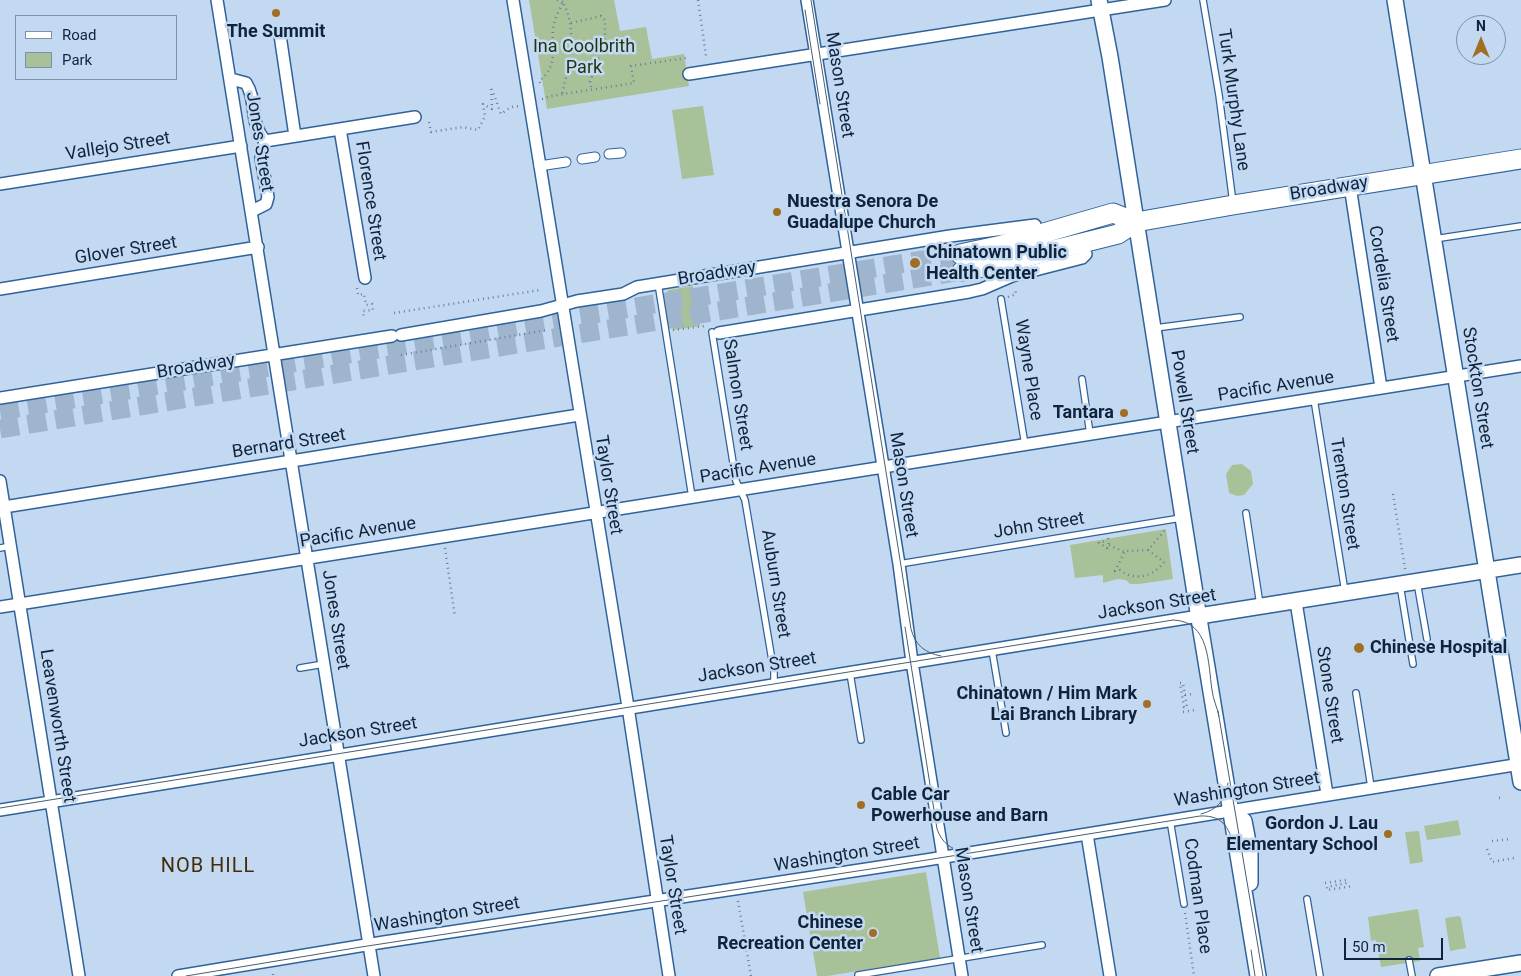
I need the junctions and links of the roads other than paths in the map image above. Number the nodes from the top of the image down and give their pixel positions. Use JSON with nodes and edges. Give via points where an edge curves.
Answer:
{"nodes":[{"id":1,"x":217,"y":0,"type":"edge"},
{"id":2,"x":513,"y":0,"type":"edge"},
{"id":3,"x":807,"y":0,"type":"edge"},
{"id":4,"x":1164,"y":0,"type":"edge"},
{"id":5,"x":1203,"y":0,"type":"edge"},
{"id":6,"x":1395,"y":0,"type":"edge"},
{"id":7,"x":1100,"y":5,"type":"edge"},
{"id":8,"x":280,"y":34,"type":"dead end"},
{"id":9,"x":816,"y":54,"type":"junction"},
{"id":10,"x":688,"y":74,"type":"dead end"},
{"id":11,"x":231,"y":78,"type":"junction"},
{"id":12,"x":415,"y":117,"type":"dead end"},
{"id":13,"x":340,"y":129,"type":"junction"},
{"id":14,"x":295,"y":136,"type":"junction"},
{"id":15,"x":266,"y":141,"type":"junction"},
{"id":16,"x":241,"y":146,"type":"junction"},
{"id":17,"x":622,"y":152,"type":"dead end"},
{"id":18,"x":609,"y":154,"type":"dead end"},
{"id":19,"x":595,"y":157,"type":"dead end"},
{"id":20,"x":582,"y":159,"type":"dead end"},
{"id":21,"x":1521,"y":159,"type":"edge"},
{"id":22,"x":566,"y":162,"type":"dead end"},
{"id":23,"x":539,"y":166,"type":"junction"},
{"id":24,"x":1423,"y":174,"type":"junction"},
{"id":25,"x":0,"y":184,"type":"edge"},
{"id":26,"x":1350,"y":186,"type":"junction"},
{"id":27,"x":1233,"y":205,"type":"junction"},
{"id":28,"x":252,"y":211,"type":"junction"},
{"id":29,"x":1136,"y":222,"type":"junction"},
{"id":30,"x":1521,"y":226,"type":"edge"},
{"id":31,"x":1043,"y":228,"type":"junction"},
{"id":32,"x":1434,"y":240,"type":"junction"},
{"id":33,"x":258,"y":247,"type":"junction"},
{"id":34,"x":1086,"y":248,"type":"junction"},
{"id":35,"x":848,"y":253,"type":"junction"},
{"id":36,"x":365,"y":278,"type":"dead end"},
{"id":37,"x":658,"y":284,"type":"junction"},
{"id":38,"x":0,"y":289,"type":"edge"},
{"id":39,"x":1001,"y":299,"type":"dead end"},
{"id":40,"x":563,"y":306,"type":"junction"},
{"id":41,"x":857,"y":311,"type":"junction"},
{"id":42,"x":1240,"y":317,"type":"dead end"},
{"id":43,"x":1153,"y":328,"type":"junction"},
{"id":44,"x":716,"y":333,"type":"joint"},
{"id":45,"x":275,"y":355,"type":"junction"},
{"id":46,"x":1521,"y":366,"type":"edge"},
{"id":47,"x":1456,"y":376,"type":"junction"},
{"id":48,"x":1082,"y":379,"type":"dead end"},
{"id":49,"x":1382,"y":388,"type":"junction"},
{"id":50,"x":0,"y":398,"type":"edge"},
{"id":51,"x":1314,"y":399,"type":"junction"},
{"id":52,"x":579,"y":415,"type":"junction"},
{"id":53,"x":1168,"y":422,"type":"junction"},
{"id":54,"x":1090,"y":434,"type":"junction"},
{"id":55,"x":1025,"y":445,"type":"junction"},
{"id":56,"x":292,"y":462,"type":"junction"},
{"id":57,"x":882,"y":467,"type":"junction"},
{"id":58,"x":0,"y":481,"type":"edge"},
{"id":59,"x":742,"y":490,"type":"junction"},
{"id":60,"x":692,"y":498,"type":"junction"},
{"id":61,"x":4,"y":507,"type":"junction"},
{"id":62,"x":595,"y":513,"type":"junction"},
{"id":63,"x":1246,"y":513,"type":"dead end"},
{"id":64,"x":1184,"y":518,"type":"junction"},
{"id":65,"x":5,"y":547,"type":"edge"},
{"id":66,"x":307,"y":559,"type":"junction"},
{"id":67,"x":898,"y":564,"type":"junction"},
{"id":68,"x":1521,"y":565,"type":"edge"},
{"id":69,"x":1487,"y":570,"type":"junction"},
{"id":70,"x":1418,"y":582,"type":"junction"},
{"id":71,"x":1400,"y":585,"type":"junction"},
{"id":72,"x":1345,"y":594,"type":"junction"},
{"id":73,"x":1296,"y":602,"type":"junction"},
{"id":74,"x":20,"y":604,"type":"junction"},
{"id":75,"x":0,"y":607,"type":"edge"},
{"id":76,"x":1261,"y":607,"type":"junction"},
{"id":77,"x":1199,"y":616,"type":"junction"},
{"id":78,"x":1427,"y":638,"type":"dead end"},
{"id":79,"x":992,"y":650,"type":"junction"},
{"id":80,"x":912,"y":663,"type":"junction"},
{"id":81,"x":324,"y":664,"type":"junction"},
{"id":82,"x":1413,"y":664,"type":"dead end"},
{"id":83,"x":300,"y":668,"type":"dead end"},
{"id":84,"x":850,"y":673,"type":"junction"},
{"id":85,"x":774,"y":685,"type":"junction"},
{"id":86,"x":1356,"y":693,"type":"dead end"},
{"id":87,"x":628,"y":708,"type":"junction"},
{"id":88,"x":1006,"y":733,"type":"dead end"},
{"id":89,"x":861,"y":740,"type":"dead end"},
{"id":90,"x":339,"y":755,"type":"junction"},
{"id":91,"x":1519,"y":764,"type":"edge"},
{"id":92,"x":1521,"y":782,"type":"edge"},
{"id":93,"x":1371,"y":787,"type":"junction"},
{"id":94,"x":1327,"y":794,"type":"junction"},
{"id":95,"x":51,"y":802,"type":"junction"},
{"id":96,"x":0,"y":810,"type":"edge"},
{"id":97,"x":1230,"y":810,"type":"junction"},
{"id":98,"x":1170,"y":820,"type":"junction"},
{"id":99,"x":1087,"y":834,"type":"junction"},
{"id":100,"x":943,"y":857,"type":"junction"},
{"id":101,"x":1307,"y":899,"type":"dead end"},
{"id":102,"x":657,"y":901,"type":"junction"},
{"id":103,"x":1184,"y":904,"type":"road end"},
{"id":104,"x":369,"y":945,"type":"junction"},
{"id":105,"x":1042,"y":945,"type":"dead end"},
{"id":106,"x":960,"y":958,"type":"junction"},
{"id":107,"x":1409,"y":960,"type":"dead end"},
{"id":108,"x":1521,"y":963,"type":"edge"},
{"id":109,"x":192,"y":975,"type":"edge"},
{"id":110,"x":858,"y":975,"type":"edge"},
{"id":111,"x":79,"y":976,"type":"edge"},
{"id":112,"x":178,"y":976,"type":"edge"},
{"id":113,"x":374,"y":976,"type":"edge"},
{"id":114,"x":669,"y":976,"type":"edge"},
{"id":115,"x":962,"y":976,"type":"edge"},
{"id":116,"x":1110,"y":976,"type":"edge"},
{"id":117,"x":1258,"y":976,"type":"edge"},
{"id":118,"x":1320,"y":976,"type":"edge"},
{"id":119,"x":1412,"y":976,"type":"edge"},
{"id":120,"x":1438,"y":976,"type":"edge"}],
"edges":[{"from":1,"to":11,"type":"street","name":"Jones Street"},
{"from":2,"to":23,"type":"street","name":"Taylor Street"},
{"from":3,"to":9,"type":"street","name":"Mason Street"},
{"from":4,"to":7,"type":"street"},
{"from":5,"to":27,"type":"lane","name":"Turk Murphy Lane"},
{"from":6,"to":24,"type":"street","name":"Stockton Street"},
{"from":7,"to":9,"type":"street"},
{"from":7,"to":29,"type":"street","name":"Powell Street"},
{"from":8,"to":14,"type":"street"},
{"from":9,"to":10,"type":"street"},
{"from":9,"to":35,"type":"street","name":"Mason Street"},
{"from":11,"to":15,"type":"street","name":"Jones Street","via":[[246,83],[250,90],[255,124]]},
{"from":11,"to":16,"type":"street","name":"Jones Street"},
{"from":12,"to":13,"type":"street"},
{"from":13,"to":14,"type":"street"},
{"from":13,"to":36,"type":"street","name":"Florence Street"},
{"from":14,"to":15,"type":"street"},
{"from":15,"to":28,"type":"street","name":"Jones Street","via":[[261,158],[268,197],[266,204]]},
{"from":16,"to":25,"type":"street","name":"Vallejo Street"},
{"from":16,"to":28,"type":"street","name":"Jones Street"},
{"from":17,"to":18,"type":"street"},
{"from":19,"to":20,"type":"street"},
{"from":21,"to":24,"type":"main road","name":"Broadway"},
{"from":22,"to":23,"type":"street"},
{"from":23,"to":40,"type":"street","name":"Taylor Street"},
{"from":24,"to":26,"type":"main road","name":"Broadway"},
{"from":24,"to":32,"type":"street","name":"Stockton Street"},
{"from":26,"to":27,"type":"main road","name":"Broadway"},
{"from":26,"to":49,"type":"street","name":"Cordelia Street"},
{"from":27,"to":29,"type":"main road","name":"Broadway"},
{"from":28,"to":33,"type":"street","name":"Jones Street"},
{"from":29,"to":31,"type":"main road","name":"Broadway","via":[[1113,213]]},
{"from":29,"to":34,"type":"main road","name":"Broadway"},
{"from":29,"to":43,"type":"street","name":"Powell Street"},
{"from":30,"to":32,"type":"lane"},
{"from":31,"to":34,"type":"main road","name":"Broadway","via":[[961,263],[994,265]]},
{"from":31,"to":35,"type":"street","name":"Broadway","via":[[950,236]]},
{"from":32,"to":47,"type":"street","name":"Stockton Street"},
{"from":33,"to":38,"type":"street","name":"Glover Street"},
{"from":33,"to":45,"type":"street","name":"Jones Street"},
{"from":34,"to":41,"type":"street","name":"Broadway","via":[[1082,258],[1012,276],[982,289]]},
{"from":35,"to":37,"type":"street","name":"Broadway"},
{"from":35,"to":41,"type":"street","name":"Mason Street"},
{"from":37,"to":40,"type":"street","name":"Broadway"},
{"from":37,"to":60,"type":"lane"},
{"from":39,"to":55,"type":"lane","name":"Wayne Place"},
{"from":40,"to":45,"type":"street","name":"Broadway"},
{"from":40,"to":52,"type":"street","name":"Taylor Street"},
{"from":41,"to":44,"type":"street","name":"Broadway"},
{"from":41,"to":57,"type":"street","name":"Mason Street"},
{"from":42,"to":43,"type":"lane"},
{"from":43,"to":53,"type":"street","name":"Powell Street"},
{"from":44,"to":59,"type":"lane","name":"Salmon Street","via":[[736,479]]},
{"from":45,"to":50,"type":"street","name":"Broadway"},
{"from":45,"to":56,"type":"street","name":"Jones Street"},
{"from":46,"to":47,"type":"street","name":"Pacific Avenue"},
{"from":47,"to":49,"type":"street","name":"Pacific Avenue"},
{"from":47,"to":69,"type":"street","name":"Stockton Street"},
{"from":48,"to":54,"type":"lane"},
{"from":49,"to":51,"type":"street","name":"Pacific Avenue"},
{"from":51,"to":53,"type":"street","name":"Pacific Avenue"},
{"from":51,"to":72,"type":"lane","name":"Trenton Street"},
{"from":52,"to":56,"type":"street","name":"Bernard Street"},
{"from":52,"to":62,"type":"street","name":"Taylor Street"},
{"from":53,"to":54,"type":"street","name":"Pacific Avenue"},
{"from":53,"to":64,"type":"street","name":"Powell Street"},
{"from":54,"to":55,"type":"street","name":"Pacific Avenue"},
{"from":55,"to":57,"type":"street","name":"Pacific Avenue"},
{"from":56,"to":61,"type":"street","name":"Bernard Street"},
{"from":56,"to":66,"type":"street","name":"Jones Street"},
{"from":57,"to":59,"type":"street","name":"Pacific Avenue"},
{"from":57,"to":67,"type":"street","name":"Mason Street"},
{"from":58,"to":61,"type":"street","name":"Leavenworth Street"},
{"from":59,"to":60,"type":"street","name":"Pacific Avenue"},
{"from":59,"to":85,"type":"lane","name":"Auburn Street"},
{"from":60,"to":62,"type":"street","name":"Pacific Avenue"},
{"from":61,"to":65,"type":"street","name":"Leavenworth Street"},
{"from":62,"to":66,"type":"street","name":"Pacific Avenue"},
{"from":62,"to":87,"type":"street","name":"Taylor Street"},
{"from":63,"to":76,"type":"lane"},
{"from":64,"to":67,"type":"lane","name":"John Street"},
{"from":64,"to":77,"type":"street","name":"Powell Street"},
{"from":65,"to":74,"type":"street","name":"Leavenworth Street"},
{"from":66,"to":74,"type":"street","name":"Pacific Avenue"},
{"from":66,"to":81,"type":"street","name":"Jones Street"},
{"from":67,"to":80,"type":"street","name":"Mason Street"},
{"from":68,"to":69,"type":"street","name":"Jackson Street"},
{"from":69,"to":70,"type":"street","name":"Jackson Street"},
{"from":69,"to":91,"type":"street","name":"Stockton Street"},
{"from":70,"to":71,"type":"street","name":"Jackson Street"},
{"from":70,"to":78,"type":"lane"},
{"from":71,"to":72,"type":"street","name":"Jackson Street"},
{"from":71,"to":82,"type":"lane"},
{"from":72,"to":73,"type":"street","name":"Jackson Street"},
{"from":73,"to":76,"type":"street","name":"Jackson Street"},
{"from":73,"to":94,"type":"street","name":"Stone Street"},
{"from":74,"to":75,"type":"street","name":"Pacific Avenue"},
{"from":74,"to":95,"type":"street","name":"Leavenworth Street"},
{"from":76,"to":77,"type":"street","name":"Jackson Street"},
{"from":77,"to":79,"type":"street","name":"Jackson Street"},
{"from":77,"to":97,"type":"street","name":"Powell Street"},
{"from":79,"to":80,"type":"street","name":"Jackson Street"},
{"from":79,"to":88,"type":"lane"},
{"from":80,"to":84,"type":"street","name":"Jackson Street"},
{"from":80,"to":100,"type":"street","name":"Mason Street"},
{"from":81,"to":83,"type":"lane"},
{"from":81,"to":90,"type":"street","name":"Jones Street"},
{"from":84,"to":85,"type":"street","name":"Jackson Street"},
{"from":84,"to":89,"type":"lane"},
{"from":85,"to":87,"type":"street","name":"Jackson Street"},
{"from":86,"to":93,"type":"lane"},
{"from":87,"to":90,"type":"street","name":"Jackson Street"},
{"from":87,"to":102,"type":"street","name":"Taylor Street"},
{"from":90,"to":95,"type":"street","name":"Jackson Street"},
{"from":90,"to":104,"type":"street","name":"Jones Street"},
{"from":91,"to":92,"type":"street","name":"Stockton Street"},
{"from":91,"to":93,"type":"street","name":"Washington Street"},
{"from":93,"to":94,"type":"street","name":"Washington Street"},
{"from":94,"to":97,"type":"street","name":"Washington Street"},
{"from":95,"to":96,"type":"street","name":"Jackson Street"},
{"from":95,"to":111,"type":"street","name":"Leavenworth Street"},
{"from":97,"to":98,"type":"street","name":"Washington Street"},
{"from":97,"to":117,"type":"street","name":"Powell Street"},
{"from":98,"to":99,"type":"street","name":"Washington Street"},
{"from":98,"to":103,"type":"lane","name":"Codman Place"},
{"from":99,"to":100,"type":"street","name":"Washington Street"},
{"from":99,"to":116,"type":"street"},
{"from":100,"to":102,"type":"street","name":"Washington Street"},
{"from":100,"to":106,"type":"street","name":"Mason Street"},
{"from":101,"to":118,"type":"lane"},
{"from":102,"to":104,"type":"street","name":"Washington Street"},
{"from":102,"to":114,"type":"street","name":"Taylor Street"},
{"from":104,"to":109,"type":"street","name":"Washington Street"},
{"from":104,"to":113,"type":"street","name":"Jones Street"},
{"from":105,"to":106,"type":"lane"},
{"from":106,"to":110,"type":"lane"},
{"from":106,"to":115,"type":"street","name":"Mason Street"},
{"from":107,"to":119,"type":"lane"},
{"from":108,"to":120,"type":"street"},
{"from":109,"to":112,"type":"street","name":"Washington Street"}]}
